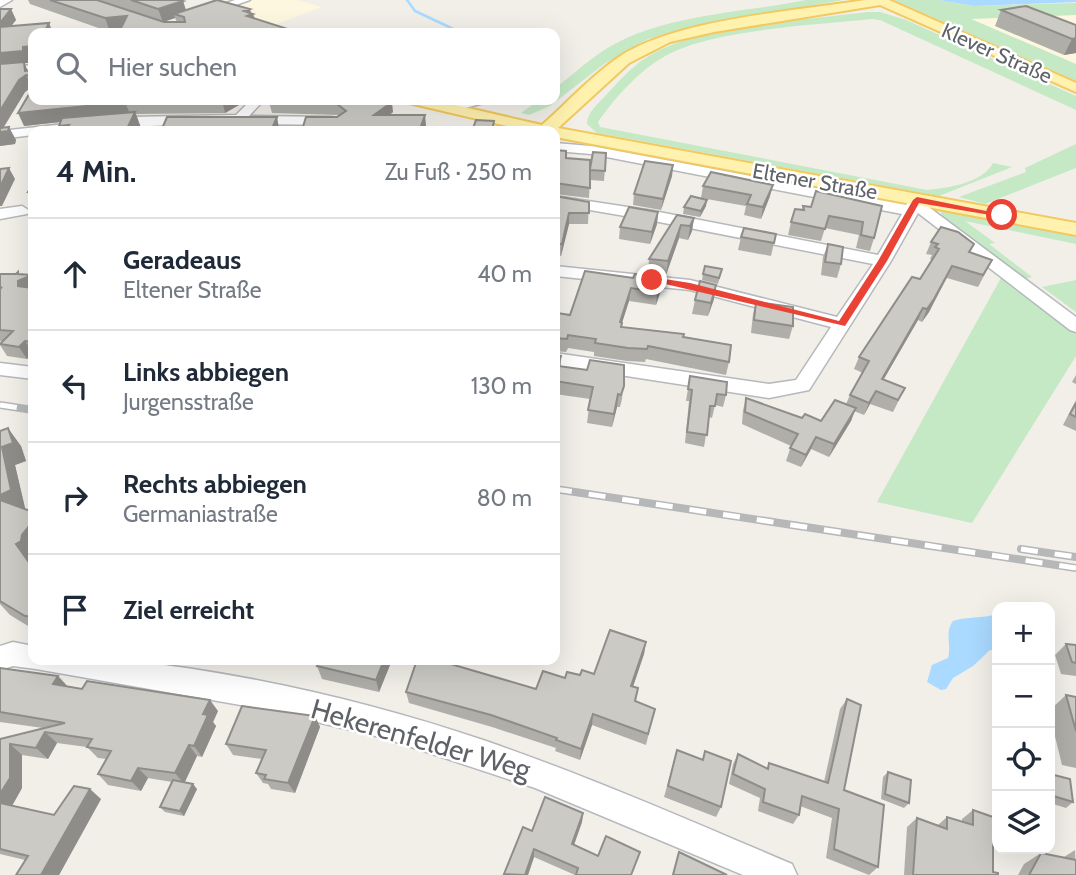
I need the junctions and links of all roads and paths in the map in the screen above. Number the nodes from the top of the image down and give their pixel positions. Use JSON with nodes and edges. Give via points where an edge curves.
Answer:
{"nodes":[{"id":1,"x":7,"y":0,"type":"edge"},
{"id":2,"x":245,"y":0,"type":"edge"},
{"id":3,"x":880,"y":1,"type":"edge"},
{"id":4,"x":0,"y":4,"type":"edge"},
{"id":5,"x":191,"y":17,"type":"edge"},
{"id":6,"x":28,"y":68,"type":"edge"},
{"id":7,"x":0,"y":71,"type":"edge"},
{"id":8,"x":1076,"y":88,"type":"edge"},
{"id":9,"x":253,"y":105,"type":"edge"},
{"id":10,"x":458,"y":105,"type":"edge"},
{"id":11,"x":239,"y":119,"type":"junction"},
{"id":12,"x":339,"y":121,"type":"edge"},
{"id":13,"x":69,"y":126,"type":"edge"},
{"id":14,"x":255,"y":126,"type":"edge"},
{"id":15,"x":529,"y":126,"type":"edge"},
{"id":16,"x":551,"y":126,"type":"edge"},
{"id":17,"x":28,"y":129,"type":"edge"},
{"id":18,"x":9,"y":131,"type":"edge"},
{"id":19,"x":560,"y":133,"type":"edge"},
{"id":20,"x":560,"y":147,"type":"edge"},
{"id":21,"x":560,"y":201,"type":"edge"},
{"id":22,"x":914,"y":206,"type":"junction"},
{"id":23,"x":22,"y":211,"type":"dead end"},
{"id":24,"x":0,"y":214,"type":"edge"},
{"id":25,"x":1076,"y":229,"type":"edge"},
{"id":26,"x":883,"y":261,"type":"junction"},
{"id":27,"x":560,"y":272,"type":"edge"},
{"id":28,"x":842,"y":324,"type":"junction"},
{"id":29,"x":1076,"y":326,"type":"edge"},
{"id":30,"x":560,"y":360,"type":"edge"},
{"id":31,"x":0,"y":369,"type":"edge"},
{"id":32,"x":28,"y":372,"type":"edge"},
{"id":33,"x":28,"y":657,"type":"edge"},
{"id":34,"x":0,"y":658,"type":"edge"},
{"id":35,"x":75,"y":665,"type":"edge"},
{"id":36,"x":781,"y":875,"type":"edge"}],
"edges":[{"from":1,"to":4,"type":"street"},
{"from":2,"to":5,"type":"street"},
{"from":3,"to":8,"type":"main road","name":"Klever Straße"},
{"from":3,"to":16,"type":"main road","via":[[666,39],[624,60]]},
{"from":6,"to":7,"type":"street"},
{"from":9,"to":11,"type":"street"},
{"from":10,"to":15,"type":"main road"},
{"from":11,"to":13,"type":"street","via":[[154,119]]},
{"from":11,"to":14,"type":"street"},
{"from":12,"to":14,"type":"street"},
{"from":17,"to":18,"type":"street"},
{"from":19,"to":22,"type":"main road","name":"Eltener Straße"},
{"from":20,"to":22,"type":"street","name":"Eltener Straße"},
{"from":21,"to":26,"type":"street"},
{"from":22,"to":25,"type":"main road","name":"Eltener Straße"},
{"from":22,"to":26,"type":"street"},
{"from":22,"to":29,"type":"street"},
{"from":23,"to":24,"type":"street"},
{"from":26,"to":28,"type":"street"},
{"from":27,"to":28,"type":"street","via":[[690,285]]},
{"from":28,"to":30,"type":"street","via":[[802,385],[769,391]]},
{"from":31,"to":32,"type":"street"},
{"from":33,"to":34,"type":"street","via":[[13,654]]},
{"from":35,"to":36,"type":"street","name":"Hekerenfelder Weg","via":[[311,705],[385,724],[517,765]]}]}
